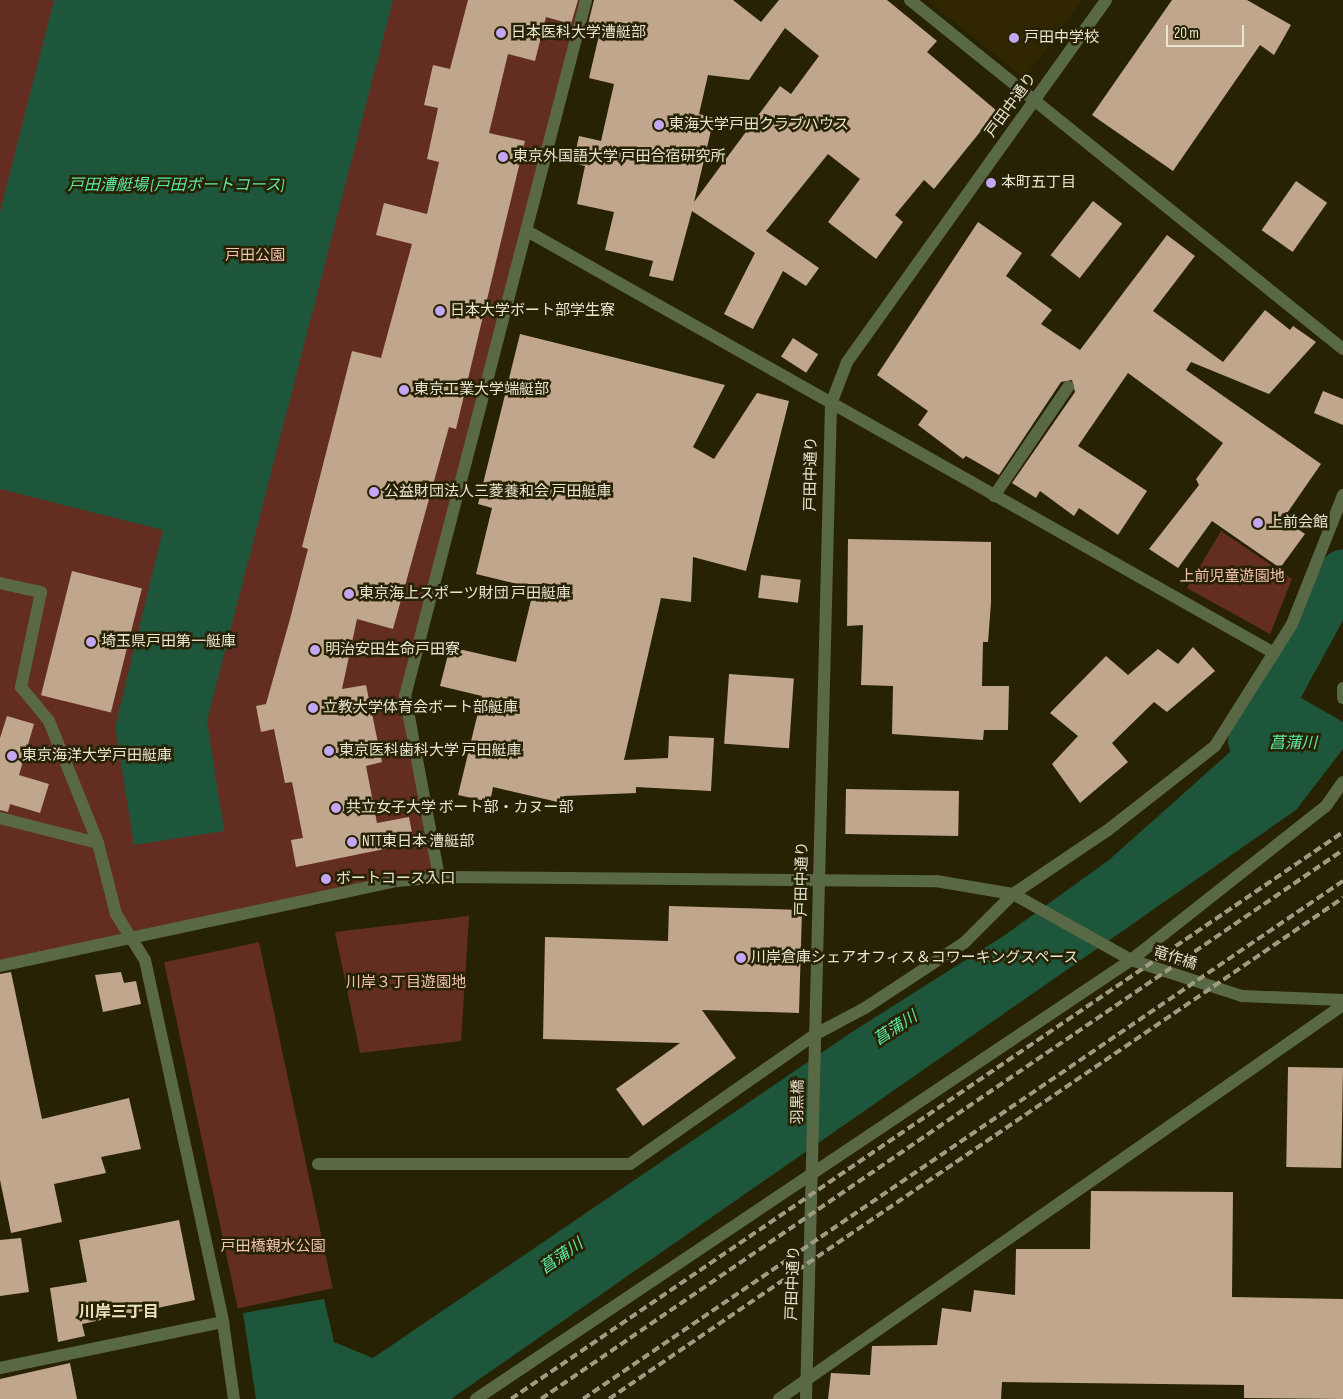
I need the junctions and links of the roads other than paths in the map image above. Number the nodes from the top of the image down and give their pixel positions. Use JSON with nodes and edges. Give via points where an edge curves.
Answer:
{"nodes":[{"id":1,"x":586,"y":0,"type":"edge"},
{"id":2,"x":910,"y":0,"type":"edge"},
{"id":3,"x":1106,"y":0,"type":"edge"},
{"id":4,"x":1034,"y":100,"type":"junction"},
{"id":5,"x":527,"y":231,"type":"junction"},
{"id":6,"x":1343,"y":350,"type":"edge"},
{"id":7,"x":1068,"y":386,"type":"dead end"},
{"id":8,"x":831,"y":404,"type":"junction"},
{"id":9,"x":1343,"y":495,"type":"edge"},
{"id":10,"x":994,"y":496,"type":"junction"},
{"id":11,"x":0,"y":583,"type":"edge"},
{"id":12,"x":1274,"y":653,"type":"junction"},
{"id":13,"x":1343,"y":688,"type":"edge"},
{"id":14,"x":1343,"y":698,"type":"edge"},
{"id":15,"x":1343,"y":782,"type":"edge"},
{"id":16,"x":0,"y":818,"type":"edge"},
{"id":17,"x":98,"y":844,"type":"junction"},
{"id":18,"x":439,"y":877,"type":"junction"},
{"id":19,"x":818,"y":879,"type":"junction"},
{"id":20,"x":1013,"y":894,"type":"junction"},
{"id":21,"x":131,"y":938,"type":"junction"},
{"id":22,"x":1127,"y":959,"type":"junction"},
{"id":23,"x":0,"y":966,"type":"edge"},
{"id":24,"x":1343,"y":1000,"type":"edge"},
{"id":25,"x":1343,"y":1005,"type":"edge"},
{"id":26,"x":816,"y":1035,"type":"junction"},
{"id":27,"x":318,"y":1164,"type":"dead end"},
{"id":28,"x":813,"y":1170,"type":"junction"},
{"id":29,"x":223,"y":1322,"type":"junction"},
{"id":30,"x":0,"y":1368,"type":"edge"},
{"id":31,"x":807,"y":1381,"type":"junction"},
{"id":32,"x":234,"y":1399,"type":"edge"},
{"id":33,"x":476,"y":1399,"type":"edge"},
{"id":34,"x":779,"y":1399,"type":"edge"},
{"id":35,"x":806,"y":1399,"type":"edge"}],
"edges":[{"from":1,"to":5,"type":"street"},
{"from":2,"to":4,"type":"street"},
{"from":3,"to":4,"type":"street","name":"戸田中通り"},
{"from":4,"to":6,"type":"street"},
{"from":4,"to":8,"type":"street","name":"戸田中通り","via":[[847,362]]},
{"from":5,"to":8,"type":"street"},
{"from":5,"to":18,"type":"street","via":[[405,696]]},
{"from":7,"to":10,"type":"street"},
{"from":8,"to":10,"type":"street"},
{"from":8,"to":19,"type":"street","name":"戸田中通り"},
{"from":9,"to":12,"type":"street","via":[[1306,595]]},
{"from":10,"to":12,"type":"street"},
{"from":11,"to":17,"type":"street","via":[[41,592],[21,687],[49,721]]},
{"from":12,"to":20,"type":"street","via":[[1215,746],[1108,830]]},
{"from":13,"to":14,"type":"street"},
{"from":15,"to":22,"type":"street","via":[[1326,806]]},
{"from":16,"to":17,"type":"street"},
{"from":17,"to":21,"type":"street","via":[[116,914]]},
{"from":18,"to":19,"type":"street","name":"竜作橋"},
{"from":18,"to":21,"type":"street","name":"竜作橋","via":[[398,881]]},
{"from":19,"to":20,"type":"street","name":"竜作橋","via":[[936,881]]},
{"from":19,"to":26,"type":"street","name":"戸田中通り"},
{"from":20,"to":22,"type":"street","name":"竜作橋"},
{"from":20,"to":26,"type":"street","via":[[964,942],[865,1008]]},
{"from":21,"to":23,"type":"street","name":"竜作橋"},
{"from":21,"to":29,"type":"street","via":[[145,960]]},
{"from":22,"to":24,"type":"street","name":"竜作橋","via":[[1242,996]]},
{"from":22,"to":28,"type":"street"},
{"from":25,"to":31,"type":"street"},
{"from":26,"to":27,"type":"street","via":[[630,1164]]},
{"from":26,"to":28,"type":"street","name":"羽黒橋"},
{"from":28,"to":31,"type":"street","name":"戸田中通り"},
{"from":28,"to":33,"type":"street"},
{"from":29,"to":30,"type":"street"},
{"from":29,"to":32,"type":"street"},
{"from":31,"to":34,"type":"street"},
{"from":31,"to":35,"type":"street","name":"戸田中通り"}]}
